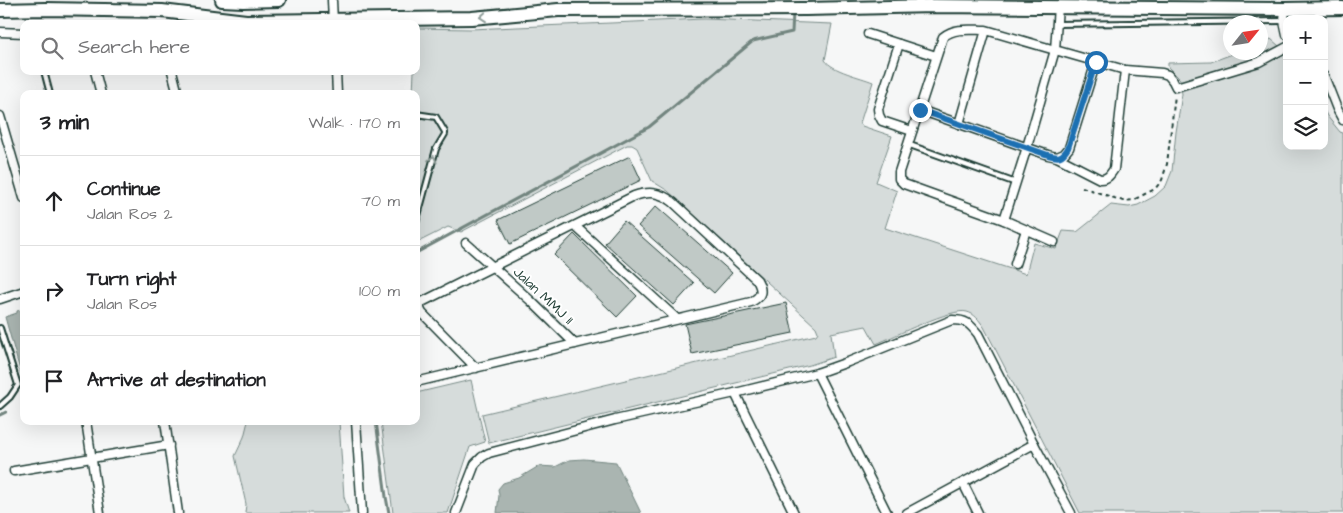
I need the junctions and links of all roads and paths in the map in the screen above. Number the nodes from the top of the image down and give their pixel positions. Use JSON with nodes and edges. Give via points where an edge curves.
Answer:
{"nodes":[{"id":1,"x":222,"y":0,"type":"edge"},
{"id":2,"x":279,"y":0,"type":"edge"},
{"id":3,"x":332,"y":0,"type":"edge"},
{"id":4,"x":1058,"y":6,"type":"junction"},
{"id":5,"x":1343,"y":8,"type":"edge"},
{"id":6,"x":0,"y":10,"type":"edge"},
{"id":7,"x":1283,"y":15,"type":"edge"},
{"id":8,"x":1284,"y":15,"type":"joint"},
{"id":9,"x":238,"y":20,"type":"edge"},
{"id":10,"x":333,"y":20,"type":"edge"},
{"id":11,"x":402,"y":20,"type":"edge"},
{"id":12,"x":1057,"y":24,"type":"junction"},
{"id":13,"x":986,"y":30,"type":"junction"},
{"id":14,"x":0,"y":32,"type":"edge"},
{"id":15,"x":20,"y":33,"type":"edge"},
{"id":16,"x":868,"y":34,"type":"dead end"},
{"id":17,"x":899,"y":44,"type":"junction"},
{"id":18,"x":1283,"y":49,"type":"edge"},
{"id":19,"x":1055,"y":50,"type":"junction"},
{"id":20,"x":936,"y":56,"type":"junction"},
{"id":21,"x":1096,"y":62,"type":"junction"},
{"id":22,"x":1125,"y":70,"type":"junction"},
{"id":23,"x":45,"y":75,"type":"edge"},
{"id":24,"x":96,"y":75,"type":"edge"},
{"id":25,"x":173,"y":75,"type":"edge"},
{"id":26,"x":336,"y":75,"type":"edge"},
{"id":27,"x":1328,"y":86,"type":"edge"},
{"id":28,"x":1176,"y":87,"type":"junction"},
{"id":29,"x":49,"y":90,"type":"edge"},
{"id":30,"x":100,"y":90,"type":"edge"},
{"id":31,"x":177,"y":90,"type":"edge"},
{"id":32,"x":337,"y":90,"type":"edge"},
{"id":33,"x":920,"y":110,"type":"junction"},
{"id":34,"x":420,"y":115,"type":"edge"},
{"id":35,"x":0,"y":116,"type":"edge"},
{"id":36,"x":1343,"y":120,"type":"edge"},
{"id":37,"x":959,"y":124,"type":"junction"},
{"id":38,"x":912,"y":131,"type":"junction"},
{"id":39,"x":907,"y":144,"type":"junction"},
{"id":40,"x":1027,"y":148,"type":"junction"},
{"id":41,"x":1058,"y":157,"type":"junction"},
{"id":42,"x":1016,"y":183,"type":"junction"},
{"id":43,"x":20,"y":184,"type":"edge"},
{"id":44,"x":1082,"y":187,"type":"dead end"},
{"id":45,"x":420,"y":208,"type":"edge"},
{"id":46,"x":1004,"y":220,"type":"junction"},
{"id":47,"x":575,"y":226,"type":"junction"},
{"id":48,"x":1026,"y":230,"type":"junction"},
{"id":49,"x":1054,"y":242,"type":"dead end"},
{"id":50,"x":466,"y":243,"type":"dead end"},
{"id":51,"x":1015,"y":264,"type":"dead end"},
{"id":52,"x":492,"y":266,"type":"junction"},
{"id":53,"x":20,"y":292,"type":"edge"},
{"id":54,"x":0,"y":299,"type":"edge"},
{"id":55,"x":677,"y":320,"type":"junction"},
{"id":56,"x":0,"y":328,"type":"edge"},
{"id":57,"x":575,"y":344,"type":"junction"},
{"id":58,"x":476,"y":368,"type":"junction"},
{"id":59,"x":816,"y":373,"type":"junction"},
{"id":60,"x":420,"y":381,"type":"edge"},
{"id":61,"x":735,"y":393,"type":"junction"},
{"id":62,"x":0,"y":406,"type":"edge"},
{"id":63,"x":87,"y":425,"type":"edge"},
{"id":64,"x":166,"y":425,"type":"edge"},
{"id":65,"x":356,"y":425,"type":"edge"},
{"id":66,"x":1034,"y":444,"type":"junction"},
{"id":67,"x":169,"y":445,"type":"junction"},
{"id":68,"x":91,"y":458,"type":"junction"},
{"id":69,"x":14,"y":471,"type":"dead end"},
{"id":70,"x":963,"y":483,"type":"junction"},
{"id":71,"x":100,"y":513,"type":"edge"},
{"id":72,"x":178,"y":513,"type":"edge"},
{"id":73,"x":362,"y":513,"type":"edge"},
{"id":74,"x":456,"y":513,"type":"edge"},
{"id":75,"x":794,"y":513,"type":"edge"},
{"id":76,"x":887,"y":513,"type":"edge"},
{"id":77,"x":907,"y":513,"type":"edge"},
{"id":78,"x":978,"y":513,"type":"edge"},
{"id":79,"x":1071,"y":513,"type":"edge"}],
"edges":[{"from":1,"to":2,"type":"main road"},
{"from":3,"to":10,"type":"street"},
{"from":4,"to":8,"type":"main road"},
{"from":4,"to":11,"type":"main road","one_way":true,"via":[[558,10]]},
{"from":4,"to":12,"type":"street"},
{"from":5,"to":8,"type":"main road"},
{"from":6,"to":9,"type":"main road","via":[[162,11]]},
{"from":7,"to":12,"type":"lane"},
{"from":12,"to":19,"type":"street"},
{"from":13,"to":19,"type":"street"},
{"from":13,"to":20,"type":"street","via":[[955,30],[949,33],[943,37]]},
{"from":13,"to":37,"type":"street"},
{"from":14,"to":15,"type":"street"},
{"from":16,"to":17,"type":"street"},
{"from":17,"to":20,"type":"street"},
{"from":17,"to":38,"type":"street","via":[[878,109],[882,121]]},
{"from":18,"to":28,"type":"street","via":[[1259,62]]},
{"from":19,"to":21,"type":"street"},
{"from":19,"to":40,"type":"street"},
{"from":20,"to":33,"type":"street"},
{"from":21,"to":22,"type":"street"},
{"from":21,"to":41,"type":"street","via":[[1068,148]]},
{"from":22,"to":28,"type":"street","via":[[1168,75]]},
{"from":22,"to":41,"type":"street","via":[[1114,169],[1110,176],[1100,179]]},
{"from":23,"to":29,"type":"lane"},
{"from":24,"to":30,"type":"street"},
{"from":25,"to":31,"type":"street"},
{"from":26,"to":32,"type":"street"},
{"from":27,"to":36,"type":"street"},
{"from":28,"to":44,"type":"path","via":[[1167,164],[1155,189],[1133,200],[1123,201]]},
{"from":33,"to":37,"type":"street"},
{"from":33,"to":38,"type":"street"},
{"from":45,"to":34,"type":"lane","one_way":true,"via":[[436,149],[445,134],[436,117]]},
{"from":35,"to":43,"type":"street"},
{"from":37,"to":40,"type":"street"},
{"from":38,"to":39,"type":"street"},
{"from":39,"to":42,"type":"lane"},
{"from":39,"to":46,"type":"street","via":[[899,172],[904,184]]},
{"from":40,"to":41,"type":"street"},
{"from":40,"to":42,"type":"street"},
{"from":42,"to":46,"type":"street"},
{"from":46,"to":48,"type":"street"},
{"from":47,"to":52,"type":"street"},
{"from":47,"to":55,"type":"street"},
{"from":47,"to":55,"type":"street","via":[[634,196],[656,192],[673,202],[760,286],[761,293],[751,302]]},
{"from":48,"to":49,"type":"street"},
{"from":48,"to":51,"type":"street"},
{"from":50,"to":52,"type":"street","name":"Jalan MMJ 11"},
{"from":52,"to":57,"type":"street","name":"Jalan MMJ 11"},
{"from":52,"to":58,"type":"street","via":[[420,305],[422,313]]},
{"from":53,"to":54,"type":"street"},
{"from":55,"to":57,"type":"street"},
{"from":56,"to":62,"type":"lane","via":[[18,385]]},
{"from":57,"to":58,"type":"street"},
{"from":58,"to":60,"type":"street"},
{"from":59,"to":61,"type":"street"},
{"from":59,"to":66,"type":"street","via":[[952,320],[962,320],[978,334]]},
{"from":59,"to":76,"type":"street"},
{"from":61,"to":74,"type":"street","via":[[489,453],[475,464]]},
{"from":61,"to":75,"type":"street"},
{"from":63,"to":68,"type":"street"},
{"from":64,"to":67,"type":"street"},
{"from":65,"to":73,"type":"street"},
{"from":66,"to":70,"type":"street"},
{"from":66,"to":79,"type":"street"},
{"from":67,"to":68,"type":"street"},
{"from":67,"to":72,"type":"street"},
{"from":68,"to":69,"type":"street"},
{"from":68,"to":71,"type":"street"},
{"from":70,"to":77,"type":"street"},
{"from":70,"to":78,"type":"street"}]}
